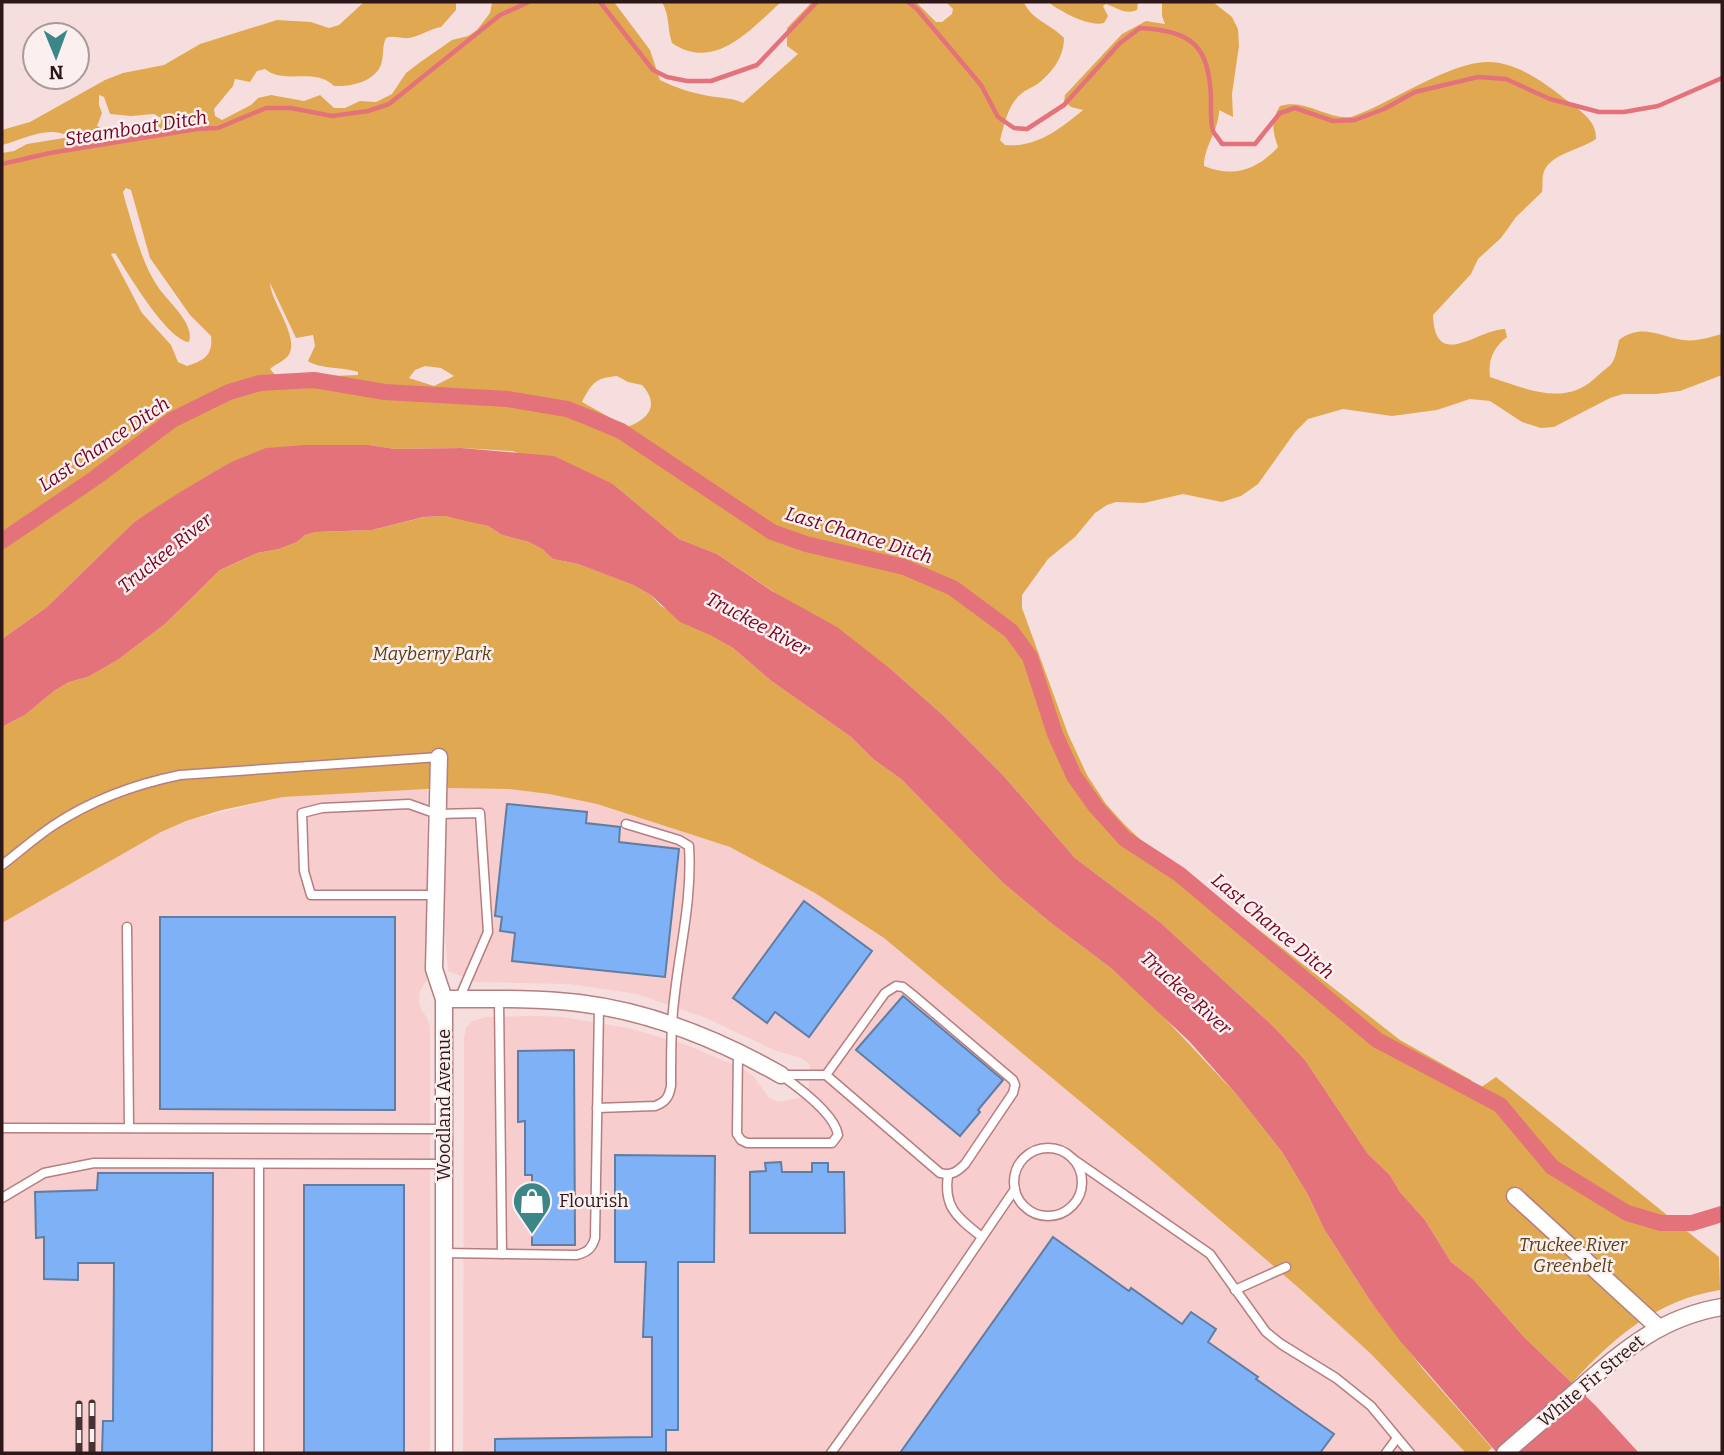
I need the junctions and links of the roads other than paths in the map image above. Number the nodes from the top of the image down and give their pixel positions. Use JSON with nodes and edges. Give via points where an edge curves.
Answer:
{"nodes":[{"id":1,"x":439,"y":758,"type":"joint"},
{"id":2,"x":437,"y":814,"type":"junction"},
{"id":3,"x":626,"y":824,"type":"dead end"},
{"id":4,"x":2,"y":865,"type":"edge"},
{"id":5,"x":436,"y":895,"type":"junction"},
{"id":6,"x":127,"y":927,"type":"dead end"},
{"id":7,"x":452,"y":999,"type":"junction"},
{"id":8,"x":499,"y":1000,"type":"junction"},
{"id":9,"x":599,"y":1007,"type":"junction"},
{"id":10,"x":672,"y":1024,"type":"junction"},
{"id":11,"x":738,"y":1051,"type":"junction"},
{"id":12,"x":826,"y":1074,"type":"junction"},
{"id":13,"x":781,"y":1075,"type":"junction"},
{"id":14,"x":597,"y":1108,"type":"junction"},
{"id":15,"x":2,"y":1128,"type":"edge"},
{"id":16,"x":129,"y":1128,"type":"junction"},
{"id":17,"x":444,"y":1129,"type":"junction"},
{"id":18,"x":1073,"y":1159,"type":"junction"},
{"id":19,"x":259,"y":1164,"type":"junction"},
{"id":20,"x":444,"y":1164,"type":"junction"},
{"id":21,"x":948,"y":1175,"type":"junction"},
{"id":22,"x":1014,"y":1189,"type":"junction"},
{"id":23,"x":1515,"y":1196,"type":"dead end"},
{"id":24,"x":2,"y":1198,"type":"edge"},
{"id":25,"x":982,"y":1237,"type":"junction"},
{"id":26,"x":444,"y":1253,"type":"junction"},
{"id":27,"x":502,"y":1254,"type":"junction"},
{"id":28,"x":1286,"y":1267,"type":"dead end"},
{"id":29,"x":1235,"y":1290,"type":"junction"},
{"id":30,"x":1722,"y":1307,"type":"edge"},
{"id":31,"x":1658,"y":1328,"type":"junction"},
{"id":32,"x":1397,"y":1438,"type":"junction"},
{"id":33,"x":259,"y":1453,"type":"edge"},
{"id":34,"x":444,"y":1453,"type":"edge"},
{"id":35,"x":831,"y":1453,"type":"edge"},
{"id":36,"x":1386,"y":1453,"type":"edge"},
{"id":37,"x":1410,"y":1453,"type":"edge"},
{"id":38,"x":1505,"y":1453,"type":"edge"}],
"edges":[{"from":1,"to":2,"type":"street","name":"Woodland Avenue"},
{"from":1,"to":4,"type":"lane","via":[[153,780],[105,797],[54,825]]},
{"from":2,"to":5,"type":"street","name":"Woodland Avenue"},
{"from":2,"to":5,"type":"lane","via":[[409,804],[302,813],[304,871],[311,895]]},
{"from":2,"to":7,"type":"lane","via":[[480,813],[488,932]]},
{"from":3,"to":10,"type":"lane","via":[[689,846],[690,884]]},
{"from":5,"to":7,"type":"street","name":"Woodland Avenue","via":[[434,969]]},
{"from":6,"to":16,"type":"lane"},
{"from":7,"to":8,"type":"street"},
{"from":7,"to":17,"type":"street","name":"Woodland Avenue"},
{"from":8,"to":9,"type":"street"},
{"from":8,"to":27,"type":"lane"},
{"from":9,"to":10,"type":"street"},
{"from":9,"to":14,"type":"lane"},
{"from":10,"to":11,"type":"street"},
{"from":10,"to":14,"type":"lane","via":[[670,1096],[664,1103]]},
{"from":11,"to":13,"type":"street"},
{"from":11,"to":13,"type":"lane","via":[[737,1134],[741,1140],[832,1143],[837,1127],[805,1092]]},
{"from":12,"to":13,"type":"lane"},
{"from":12,"to":21,"type":"lane","via":[[940,1173]]},
{"from":12,"to":21,"type":"lane","via":[[890,988],[903,987],[913,995],[1015,1086],[965,1164]]},
{"from":14,"to":27,"type":"lane","via":[[593,1247],[578,1255]]},
{"from":15,"to":16,"type":"lane"},
{"from":16,"to":17,"type":"lane"},
{"from":17,"to":20,"type":"street","name":"Woodland Avenue"},
{"from":18,"to":22,"type":"lane","via":[[1056,1149],[1029,1153],[1016,1169]]},
{"from":18,"to":22,"type":"lane","via":[[1082,1184],[1077,1199],[1066,1210],[1056,1215],[1037,1214],[1022,1203]]},
{"from":18,"to":29,"type":"lane","via":[[1200,1246],[1218,1262]]},
{"from":19,"to":20,"type":"lane"},
{"from":19,"to":24,"type":"lane","via":[[94,1163],[44,1173]]},
{"from":19,"to":33,"type":"lane"},
{"from":20,"to":26,"type":"street","name":"Woodland Avenue"},
{"from":21,"to":25,"type":"lane","via":[[946,1190],[953,1209]]},
{"from":22,"to":25,"type":"lane"},
{"from":23,"to":31,"type":"street"},
{"from":25,"to":35,"type":"lane"},
{"from":26,"to":27,"type":"lane"},
{"from":26,"to":34,"type":"street","name":"Woodland Avenue"},
{"from":28,"to":29,"type":"lane"},
{"from":29,"to":32,"type":"lane","via":[[1266,1332],[1371,1406]]},
{"from":30,"to":31,"type":"street","name":"White Fir Street"},
{"from":31,"to":38,"type":"street","name":"White Fir Street","via":[[1628,1347]]},
{"from":32,"to":36,"type":"lane"},
{"from":32,"to":37,"type":"lane"}]}
